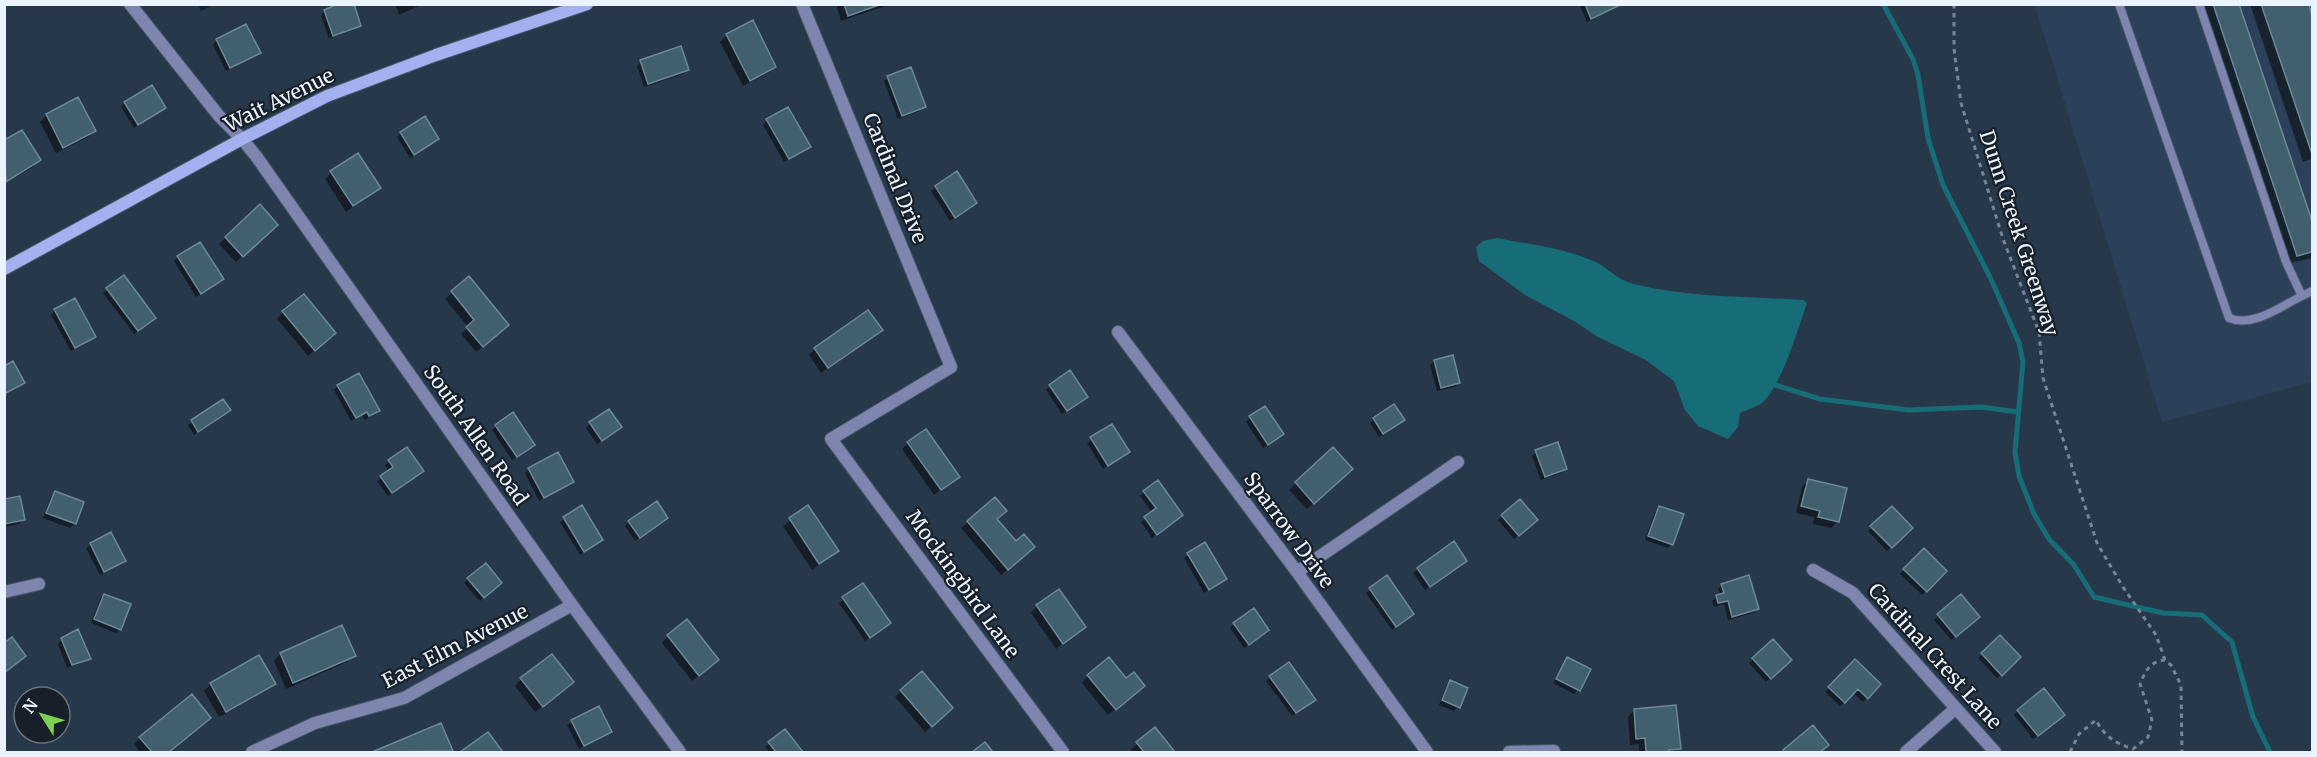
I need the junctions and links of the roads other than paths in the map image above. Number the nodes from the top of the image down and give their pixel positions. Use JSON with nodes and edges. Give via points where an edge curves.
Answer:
{"nodes":[{"id":1,"x":130,"y":4,"type":"edge"},
{"id":2,"x":587,"y":4,"type":"edge"},
{"id":3,"x":802,"y":4,"type":"edge"},
{"id":4,"x":2119,"y":4,"type":"edge"},
{"id":5,"x":2199,"y":4,"type":"edge"},
{"id":6,"x":242,"y":139,"type":"junction"},
{"id":7,"x":4,"y":269,"type":"edge"},
{"id":8,"x":2313,"y":291,"type":"edge"},
{"id":9,"x":2302,"y":296,"type":"junction"},
{"id":10,"x":1118,"y":332,"type":"dead end"},
{"id":11,"x":831,"y":439,"type":"joint"},
{"id":12,"x":1458,"y":462,"type":"dead end"},
{"id":13,"x":1813,"y":570,"type":"dead end"},
{"id":14,"x":1297,"y":572,"type":"junction"},
{"id":15,"x":39,"y":584,"type":"dead end"},
{"id":16,"x":4,"y":591,"type":"edge"},
{"id":17,"x":572,"y":605,"type":"junction"},
{"id":18,"x":1956,"y":708,"type":"junction"},
{"id":19,"x":1554,"y":751,"type":"dead end"},
{"id":20,"x":252,"y":753,"type":"edge"},
{"id":21,"x":680,"y":753,"type":"edge"},
{"id":22,"x":1063,"y":753,"type":"edge"},
{"id":23,"x":1427,"y":753,"type":"edge"},
{"id":24,"x":1509,"y":753,"type":"edge"},
{"id":25,"x":1906,"y":753,"type":"edge"},
{"id":26,"x":1995,"y":753,"type":"edge"}],
"edges":[{"from":1,"to":6,"type":"street","name":"South Allen Road","via":[[219,116]]},
{"from":2,"to":6,"type":"main road","name":"Wait Avenue","via":[[327,96]]},
{"from":3,"to":11,"type":"street","name":"Cardinal Drive","via":[[951,367]]},
{"from":4,"to":9,"type":"lane","via":[[2229,318],[2239,322],[2253,320]]},
{"from":5,"to":9,"type":"lane","via":[[2286,262]]},
{"from":6,"to":7,"type":"main road","name":"Wait Avenue"},
{"from":6,"to":17,"type":"street","name":"South Allen Road"},
{"from":8,"to":9,"type":"lane"},
{"from":10,"to":14,"type":"street","name":"Sparrow Drive"},
{"from":11,"to":22,"type":"street","name":"Mockingbird Lane"},
{"from":12,"to":14,"type":"street"},
{"from":13,"to":18,"type":"street","name":"Cardinal Crest Lane","via":[[1853,593]]},
{"from":14,"to":23,"type":"street","name":"Sparrow Drive"},
{"from":15,"to":16,"type":"street"},
{"from":17,"to":20,"type":"street","name":"East Elm Avenue","via":[[404,698],[315,723]]},
{"from":17,"to":21,"type":"street","name":"South Allen Road"},
{"from":18,"to":25,"type":"street"},
{"from":18,"to":26,"type":"street","name":"Cardinal Crest Lane"},
{"from":19,"to":24,"type":"street"}]}
